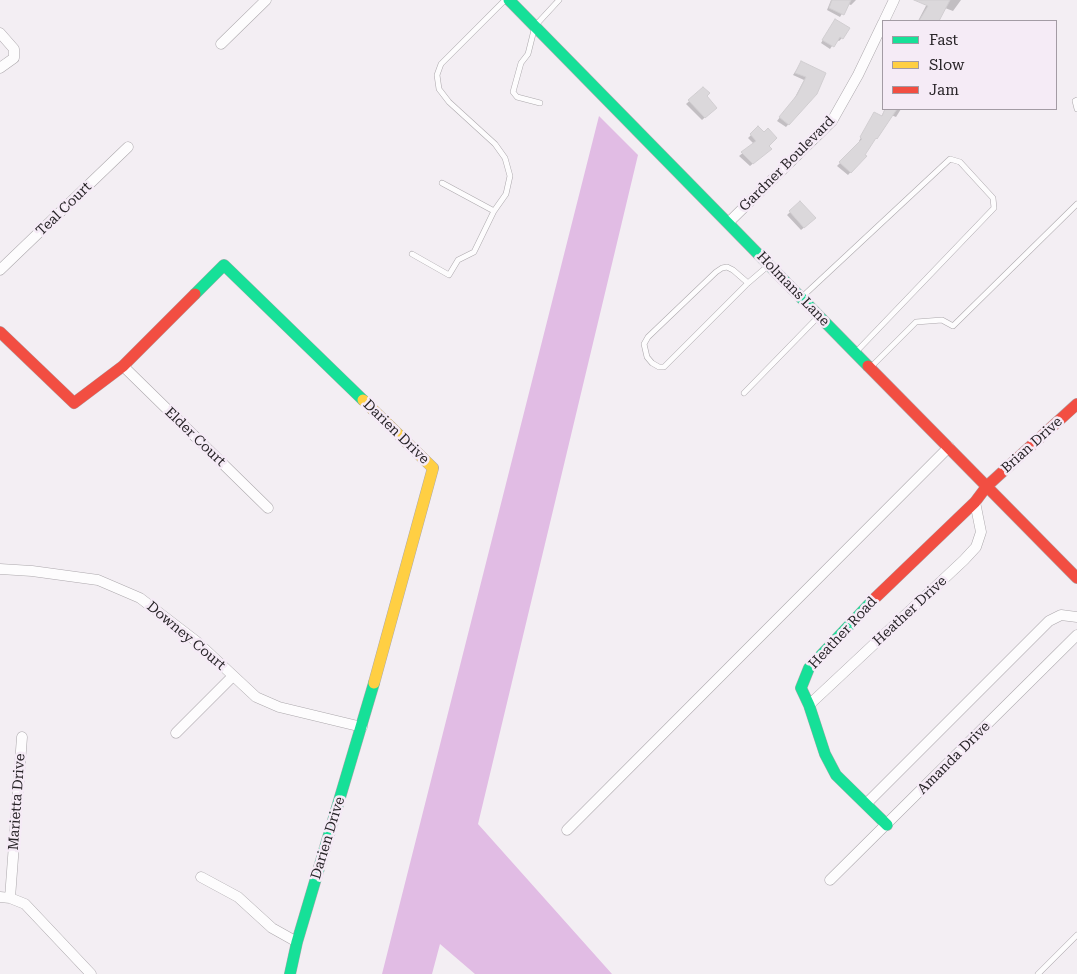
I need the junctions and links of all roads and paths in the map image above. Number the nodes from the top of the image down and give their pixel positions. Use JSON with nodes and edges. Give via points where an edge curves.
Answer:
{"nodes":[{"id":1,"x":266,"y":0,"type":"edge"},
{"id":2,"x":505,"y":0,"type":"edge"},
{"id":3,"x":509,"y":0,"type":"edge"},
{"id":4,"x":559,"y":0,"type":"edge"},
{"id":5,"x":894,"y":0,"type":"edge"},
{"id":6,"x":885,"y":20,"type":"edge"},
{"id":7,"x":535,"y":26,"type":"junction"},
{"id":8,"x":882,"y":26,"type":"edge"},
{"id":9,"x":0,"y":33,"type":"edge"},
{"id":10,"x":220,"y":44,"type":"dead end"},
{"id":11,"x":0,"y":68,"type":"edge"},
{"id":12,"x":1077,"y":100,"type":"edge"},
{"id":13,"x":540,"y":103,"type":"dead end"},
{"id":14,"x":1077,"y":109,"type":"edge"},
{"id":15,"x":128,"y":147,"type":"dead end"},
{"id":16,"x":442,"y":183,"type":"dead end"},
{"id":17,"x":1077,"y":204,"type":"edge"},
{"id":18,"x":494,"y":211,"type":"junction"},
{"id":19,"x":728,"y":223,"type":"junction"},
{"id":20,"x":412,"y":254,"type":"dead end"},
{"id":21,"x":770,"y":265,"type":"junction"},
{"id":22,"x":0,"y":270,"type":"edge"},
{"id":23,"x":748,"y":283,"type":"junction"},
{"id":24,"x":801,"y":297,"type":"junction"},
{"id":25,"x":820,"y":316,"type":"junction"},
{"id":26,"x":0,"y":332,"type":"edge"},
{"id":27,"x":856,"y":352,"type":"junction"},
{"id":28,"x":123,"y":366,"type":"junction"},
{"id":29,"x":870,"y":368,"type":"junction"},
{"id":30,"x":744,"y":393,"type":"dead end"},
{"id":31,"x":1077,"y":404,"type":"edge"},
{"id":32,"x":948,"y":447,"type":"junction"},
{"id":33,"x":987,"y":486,"type":"junction"},
{"id":34,"x":975,"y":502,"type":"junction"},
{"id":35,"x":268,"y":508,"type":"dead end"},
{"id":36,"x":0,"y":569,"type":"edge"},
{"id":37,"x":1077,"y":578,"type":"edge"},
{"id":38,"x":1077,"y":616,"type":"edge"},
{"id":39,"x":1077,"y":635,"type":"edge"},
{"id":40,"x":233,"y":676,"type":"junction"},
{"id":41,"x":809,"y":705,"type":"junction"},
{"id":42,"x":362,"y":727,"type":"junction"},
{"id":43,"x":176,"y":733,"type":"dead end"},
{"id":44,"x":22,"y":737,"type":"dead end"},
{"id":45,"x":866,"y":804,"type":"junction"},
{"id":46,"x":888,"y":825,"type":"junction"},
{"id":47,"x":566,"y":830,"type":"dead end"},
{"id":48,"x":202,"y":877,"type":"dead end"},
{"id":49,"x":830,"y":880,"type":"dead end"},
{"id":50,"x":5,"y":897,"type":"edge"},
{"id":51,"x":1077,"y":935,"type":"edge"},
{"id":52,"x":297,"y":942,"type":"junction"},
{"id":53,"x":91,"y":974,"type":"edge"},
{"id":54,"x":290,"y":974,"type":"edge"},
{"id":55,"x":1038,"y":974,"type":"edge"}],
"edges":[{"from":1,"to":10,"type":"street"},
{"from":2,"to":18,"type":"lane","via":[[441,64],[437,75],[439,89],[449,102],[495,144],[505,158],[510,176],[506,194]]},
{"from":3,"to":7,"type":"street","name":"Holmans Lane"},
{"from":4,"to":7,"type":"lane"},
{"from":5,"to":6,"type":"street","name":"Gardner Boulevard"},
{"from":7,"to":13,"type":"lane","via":[[513,92],[517,97]]},
{"from":7,"to":19,"type":"street","name":"Holmans Lane"},
{"from":8,"to":19,"type":"street","name":"Gardner Boulevard","via":[[832,121]]},
{"from":9,"to":11,"type":"street","via":[[14,49],[14,58]]},
{"from":12,"to":14,"type":"lane"},
{"from":15,"to":22,"type":"street","name":"Teal Court"},
{"from":16,"to":18,"type":"lane"},
{"from":17,"to":29,"type":"lane","via":[[953,326],[942,320],[916,322]]},
{"from":18,"to":20,"type":"lane","via":[[474,252],[458,260],[449,274]]},
{"from":19,"to":21,"type":"street","name":"Holmans Lane"},
{"from":21,"to":23,"type":"lane"},
{"from":21,"to":24,"type":"street","name":"Holmans Lane"},
{"from":23,"to":23,"type":"lane","via":[[664,367],[659,367],[647,357],[644,344],[648,337],[716,272],[727,267]]},
{"from":24,"to":25,"type":"street","name":"Holmans Lane"},
{"from":24,"to":27,"type":"lane","via":[[950,159],[960,162],[993,198],[994,208]]},
{"from":25,"to":27,"type":"street","name":"Holmans Lane"},
{"from":25,"to":30,"type":"lane"},
{"from":26,"to":28,"type":"street","name":"Darien Drive","via":[[74,403]]},
{"from":27,"to":29,"type":"street","name":"Holmans Lane"},
{"from":28,"to":35,"type":"street","name":"Elder Court"},
{"from":28,"to":42,"type":"street","name":"Darien Drive","via":[[224,265],[433,468]]},
{"from":29,"to":32,"type":"street","name":"Holmans Lane"},
{"from":31,"to":33,"type":"street","name":"Brian Drive"},
{"from":32,"to":33,"type":"street","name":"Holmans Lane"},
{"from":32,"to":47,"type":"street"},
{"from":33,"to":34,"type":"street","name":"Heather Road"},
{"from":33,"to":37,"type":"street","name":"Holmans Lane"},
{"from":34,"to":41,"type":"street","name":"Heather Road","via":[[868,605],[809,668],[801,688]]},
{"from":34,"to":41,"type":"street","name":"Heather Drive","via":[[981,532],[976,547]]},
{"from":36,"to":40,"type":"street","name":"Downey Court","via":[[98,580],[140,598],[196,641]]},
{"from":38,"to":45,"type":"street","via":[[1060,615],[1049,621]]},
{"from":39,"to":46,"type":"street","name":"Amanda Drive"},
{"from":40,"to":42,"type":"street","name":"Downey Court","via":[[256,697],[279,707]]},
{"from":40,"to":43,"type":"street"},
{"from":41,"to":45,"type":"street","name":"Heather Road","via":[[825,754],[836,775]]},
{"from":42,"to":52,"type":"street","name":"Darien Drive"},
{"from":44,"to":50,"type":"street","name":"Marietta Drive"},
{"from":45,"to":46,"type":"street","name":"Heather Road"},
{"from":46,"to":49,"type":"street","name":"Amanda Drive"},
{"from":48,"to":52,"type":"street","via":[[238,897],[272,928]]},
{"from":50,"to":53,"type":"street","via":[[25,904]]},
{"from":51,"to":55,"type":"lane"},
{"from":52,"to":54,"type":"street","name":"Darien Drive"}]}
